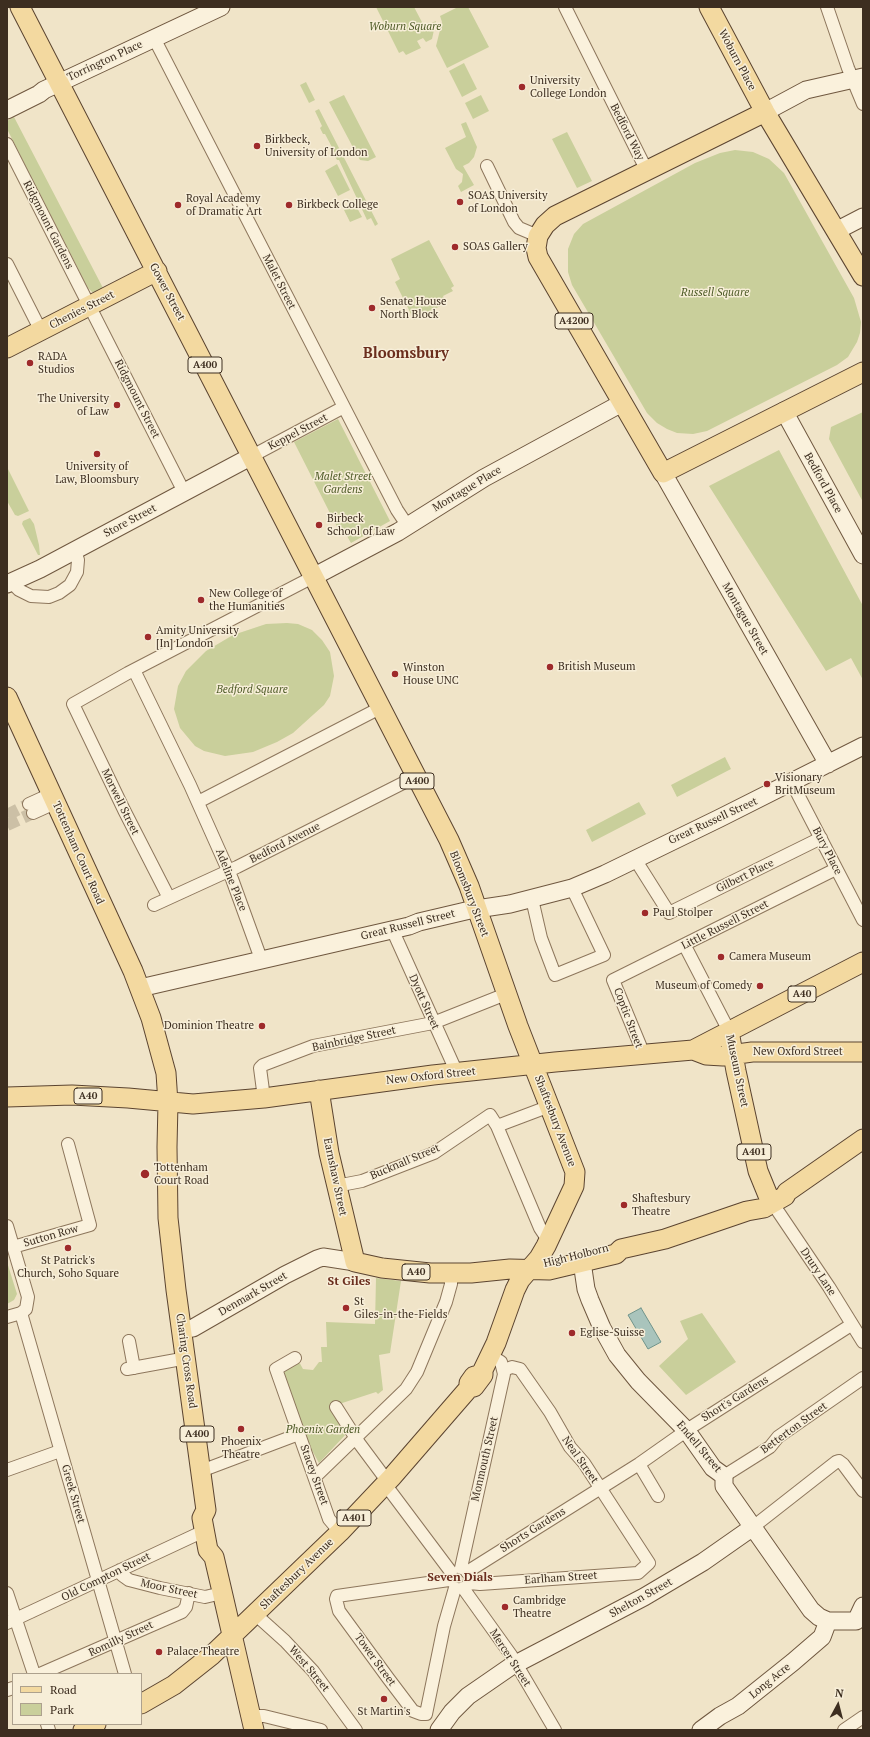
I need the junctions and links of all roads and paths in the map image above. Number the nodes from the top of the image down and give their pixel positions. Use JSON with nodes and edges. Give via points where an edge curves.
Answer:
{"nodes":[{"id":1,"x":20,"y":7,"type":"edge"},
{"id":2,"x":221,"y":7,"type":"edge"},
{"id":3,"x":565,"y":7,"type":"edge"},
{"id":4,"x":709,"y":7,"type":"edge"},
{"id":5,"x":827,"y":7,"type":"edge"},
{"id":6,"x":154,"y":38,"type":"junction"},
{"id":7,"x":858,"y":78,"type":"edge"},
{"id":8,"x":59,"y":83,"type":"junction"},
{"id":9,"x":863,"y":104,"type":"edge"},
{"id":10,"x":7,"y":110,"type":"edge"},
{"id":11,"x":765,"y":112,"type":"junction"},
{"id":12,"x":7,"y":144,"type":"edge"},
{"id":13,"x":487,"y":166,"type":"dead end"},
{"id":14,"x":647,"y":171,"type":"junction"},
{"id":15,"x":863,"y":217,"type":"edge"},
{"id":16,"x":836,"y":231,"type":"junction"},
{"id":17,"x":538,"y":236,"type":"junction"},
{"id":18,"x":7,"y":264,"type":"edge"},
{"id":19,"x":156,"y":271,"type":"junction"},
{"id":20,"x":863,"y":276,"type":"edge"},
{"id":21,"x":90,"y":306,"type":"junction"},
{"id":22,"x":41,"y":331,"type":"junction"},
{"id":23,"x":7,"y":348,"type":"edge"},
{"id":24,"x":863,"y":372,"type":"edge"},
{"id":25,"x":622,"y":403,"type":"junction"},
{"id":26,"x":344,"y":407,"type":"junction"},
{"id":27,"x":784,"y":411,"type":"junction"},
{"id":28,"x":252,"y":456,"type":"junction"},
{"id":29,"x":663,"y":473,"type":"junction"},
{"id":30,"x":184,"y":492,"type":"junction"},
{"id":31,"x":407,"y":526,"type":"junction"},
{"id":32,"x":75,"y":550,"type":"junction"},
{"id":33,"x":863,"y":555,"type":"edge"},
{"id":34,"x":313,"y":577,"type":"junction"},
{"id":35,"x":9,"y":583,"type":"edge"},
{"id":36,"x":139,"y":668,"type":"junction"},
{"id":37,"x":7,"y":697,"type":"edge"},
{"id":38,"x":380,"y":708,"type":"junction"},
{"id":39,"x":863,"y":746,"type":"edge"},
{"id":40,"x":828,"y":764,"type":"junction"},
{"id":41,"x":415,"y":777,"type":"junction"},
{"id":42,"x":792,"y":783,"type":"junction"},
{"id":43,"x":53,"y":798,"type":"junction"},
{"id":44,"x":198,"y":802,"type":"junction"},
{"id":45,"x":31,"y":809,"type":"tunnel mouth"},
{"id":46,"x":821,"y":838,"type":"junction"},
{"id":47,"x":635,"y":859,"type":"junction"},
{"id":48,"x":836,"y":869,"type":"junction"},
{"id":49,"x":228,"y":872,"type":"junction"},
{"id":50,"x":572,"y":888,"type":"junction"},
{"id":51,"x":169,"y":898,"type":"junction"},
{"id":52,"x":532,"y":899,"type":"junction"},
{"id":53,"x":154,"y":905,"type":"dead end"},
{"id":54,"x":476,"y":909,"type":"junction"},
{"id":55,"x":863,"y":920,"type":"edge"},
{"id":56,"x":392,"y":929,"type":"junction"},
{"id":57,"x":685,"y":946,"type":"junction"},
{"id":58,"x":261,"y":959,"type":"junction"},
{"id":59,"x":863,"y":962,"type":"edge"},
{"id":60,"x":613,"y":980,"type":"joint"},
{"id":61,"x":140,"y":988,"type":"junction"},
{"id":62,"x":506,"y":994,"type":"junction"},
{"id":63,"x":433,"y":1023,"type":"junction"},
{"id":64,"x":729,"y":1031,"type":"junction"},
{"id":65,"x":693,"y":1050,"type":"junction"},
{"id":66,"x":863,"y":1052,"type":"edge"},
{"id":67,"x":733,"y":1054,"type":"junction"},
{"id":68,"x":642,"y":1056,"type":"junction"},
{"id":69,"x":534,"y":1065,"type":"junction"},
{"id":70,"x":457,"y":1073,"type":"junction"},
{"id":71,"x":318,"y":1090,"type":"junction"},
{"id":72,"x":7,"y":1097,"type":"edge"},
{"id":73,"x":264,"y":1098,"type":"junction"},
{"id":74,"x":168,"y":1103,"type":"junction"},
{"id":75,"x":550,"y":1106,"type":"junction"},
{"id":76,"x":497,"y":1126,"type":"junction"},
{"id":77,"x":863,"y":1139,"type":"edge"},
{"id":78,"x":68,"y":1144,"type":"dead end"},
{"id":79,"x":336,"y":1186,"type":"junction"},
{"id":80,"x":766,"y":1203,"type":"junction"},
{"id":81,"x":7,"y":1226,"type":"edge"},
{"id":82,"x":549,"y":1238,"type":"junction"},
{"id":83,"x":13,"y":1247,"type":"junction"},
{"id":84,"x":581,"y":1256,"type":"junction"},
{"id":85,"x":355,"y":1262,"type":"junction"},
{"id":86,"x":531,"y":1270,"type":"junction"},
{"id":87,"x":451,"y":1273,"type":"junction"},
{"id":88,"x":21,"y":1313,"type":"junction"},
{"id":89,"x":7,"y":1317,"type":"edge"},
{"id":90,"x":851,"y":1325,"type":"junction"},
{"id":91,"x":182,"y":1330,"type":"junction"},
{"id":92,"x":129,"y":1341,"type":"dead end"},
{"id":93,"x":863,"y":1342,"type":"edge"},
{"id":94,"x":187,"y":1358,"type":"junction"},
{"id":95,"x":295,"y":1358,"type":"dead end"},
{"id":96,"x":486,"y":1363,"type":"junction"},
{"id":97,"x":504,"y":1370,"type":"junction"},
{"id":98,"x":863,"y":1378,"type":"edge"},
{"id":99,"x":336,"y":1407,"type":"dead end"},
{"id":100,"x":691,"y":1428,"type":"junction"},
{"id":101,"x":299,"y":1434,"type":"junction"},
{"id":102,"x":355,"y":1437,"type":"junction"},
{"id":103,"x":60,"y":1451,"type":"junction"},
{"id":104,"x":639,"y":1464,"type":"junction"},
{"id":105,"x":7,"y":1470,"type":"edge"},
{"id":106,"x":201,"y":1471,"type":"junction"},
{"id":107,"x":314,"y":1476,"type":"junction"},
{"id":108,"x":724,"y":1476,"type":"junction"},
{"id":109,"x":387,"y":1483,"type":"junction"},
{"id":110,"x":600,"y":1488,"type":"junction"},
{"id":111,"x":863,"y":1491,"type":"edge"},
{"id":112,"x":658,"y":1496,"type":"dead end"},
{"id":113,"x":206,"y":1510,"type":"junction"},
{"id":114,"x":753,"y":1527,"type":"junction"},
{"id":115,"x":204,"y":1531,"type":"junction"},
{"id":116,"x":340,"y":1532,"type":"junction"},
{"id":117,"x":214,"y":1557,"type":"junction"},
{"id":118,"x":649,"y":1563,"type":"joint"},
{"id":119,"x":120,"y":1570,"type":"junction"},
{"id":120,"x":459,"y":1579,"type":"junction"},
{"id":121,"x":98,"y":1582,"type":"junction"},
{"id":122,"x":7,"y":1593,"type":"edge"},
{"id":123,"x":222,"y":1593,"type":"junction"},
{"id":124,"x":189,"y":1594,"type":"junction"},
{"id":125,"x":337,"y":1596,"type":"joint"},
{"id":126,"x":255,"y":1614,"type":"junction"},
{"id":127,"x":861,"y":1618,"type":"edge"},
{"id":128,"x":828,"y":1621,"type":"junction"},
{"id":129,"x":11,"y":1622,"type":"edge"},
{"id":130,"x":232,"y":1636,"type":"junction"},
{"id":131,"x":116,"y":1642,"type":"junction"},
{"id":132,"x":516,"y":1664,"type":"junction"},
{"id":133,"x":34,"y":1673,"type":"edge"},
{"id":134,"x":42,"y":1673,"type":"edge"},
{"id":135,"x":125,"y":1673,"type":"edge"},
{"id":136,"x":142,"y":1703,"type":"edge"},
{"id":137,"x":426,"y":1714,"type":"joint"},
{"id":138,"x":863,"y":1717,"type":"edge"},
{"id":139,"x":253,"y":1723,"type":"edge"},
{"id":140,"x":321,"y":1730,"type":"edge"},
{"id":141,"x":356,"y":1730,"type":"edge"},
{"id":142,"x":439,"y":1730,"type":"edge"},
{"id":143,"x":555,"y":1730,"type":"edge"},
{"id":144,"x":700,"y":1730,"type":"edge"},
{"id":145,"x":844,"y":1730,"type":"edge"}],
"edges":[{"from":1,"to":8,"type":"main road","name":"Gower Street","number":"A400"},
{"from":2,"to":6,"type":"street","name":"Torrington Place"},
{"from":3,"to":14,"type":"street","name":"Bedford Way"},
{"from":4,"to":11,"type":"main road","name":"Woburn Place"},
{"from":5,"to":7,"type":"street"},
{"from":6,"to":8,"type":"street","name":"Torrington Place"},
{"from":6,"to":26,"type":"street","name":"Malet Street"},
{"from":7,"to":9,"type":"street"},
{"from":7,"to":11,"type":"street","via":[[806,90]]},
{"from":8,"to":10,"type":"street","name":"Torrington Place"},
{"from":8,"to":19,"type":"main road","name":"Gower Street","number":"A400"},
{"from":11,"to":14,"type":"main road"},
{"from":11,"to":16,"type":"main road"},
{"from":12,"to":21,"type":"street","name":"Ridgmount Gardens"},
{"from":13,"to":17,"type":"street","via":[[518,228]]},
{"from":14,"to":17,"type":"main road","via":[[555,216],[544,225]]},
{"from":15,"to":16,"type":"street"},
{"from":16,"to":20,"type":"main road"},
{"from":17,"to":25,"type":"main road","number":"A4200","via":[[536,248],[542,266]]},
{"from":18,"to":22,"type":"street"},
{"from":19,"to":21,"type":"main road","name":"Chenies Street"},
{"from":19,"to":28,"type":"main road","name":"Gower Street","number":"A400"},
{"from":21,"to":22,"type":"main road","name":"Chenies Street"},
{"from":21,"to":30,"type":"street","name":"Ridgmount Street"},
{"from":22,"to":23,"type":"main road","name":"Chenies Street"},
{"from":24,"to":27,"type":"main road"},
{"from":25,"to":29,"type":"main road","number":"A4200"},
{"from":25,"to":31,"type":"street","name":"Montague Place","via":[[484,478]]},
{"from":26,"to":28,"type":"street","name":"Keppel Street"},
{"from":26,"to":31,"type":"street","name":"Malet Street"},
{"from":27,"to":29,"type":"main road"},
{"from":27,"to":33,"type":"street","name":"Bedford Place"},
{"from":28,"to":30,"type":"street","name":"Store Street"},
{"from":28,"to":34,"type":"main road","name":"Gower Street","number":"A400"},
{"from":29,"to":40,"type":"street","name":"Montague Street"},
{"from":30,"to":32,"type":"street","name":"Store Street"},
{"from":31,"to":34,"type":"street","name":"Montague Place"},
{"from":32,"to":35,"type":"street","name":"Store Street"},
{"from":32,"to":35,"type":"street","via":[[78,560],[77,572],[70,585],[59,593],[49,597],[31,596]]},
{"from":34,"to":36,"type":"street"},
{"from":34,"to":38,"type":"main road","number":"A400"},
{"from":36,"to":44,"type":"street"},
{"from":36,"to":51,"type":"street","name":"Morwell Street","via":[[73,704]]},
{"from":37,"to":43,"type":"main road","name":"Tottenham Court Road"},
{"from":38,"to":41,"type":"main road","name":"Bloomsbury Street","number":"A400"},
{"from":38,"to":44,"type":"street"},
{"from":39,"to":40,"type":"street","name":"Great Russell Street"},
{"from":40,"to":42,"type":"street","name":"Great Russell Street"},
{"from":41,"to":49,"type":"street","name":"Bedford Avenue"},
{"from":41,"to":54,"type":"main road","name":"Bloomsbury Street","number":"A400","via":[[455,854]]},
{"from":42,"to":46,"type":"street","name":"Bury Place"},
{"from":42,"to":47,"type":"street","name":"Great Russell Street"},
{"from":43,"to":45,"type":"street"},
{"from":43,"to":61,"type":"main road","name":"Tottenham Court Road"},
{"from":44,"to":49,"type":"street","name":"Adeline Place"},
{"from":46,"to":47,"type":"street","name":"Gilbert Place","via":[[668,913]]},
{"from":46,"to":48,"type":"street","name":"Bury Place"},
{"from":47,"to":50,"type":"street","name":"Great Russell Street"},
{"from":48,"to":55,"type":"street","name":"Bury Place"},
{"from":48,"to":57,"type":"street","name":"Little Russell Street"},
{"from":49,"to":51,"type":"street","name":"Bedford Avenue"},
{"from":49,"to":58,"type":"street","name":"Adeline Place"},
{"from":50,"to":52,"type":"street","name":"Great Russell Street"},
{"from":50,"to":52,"type":"street","via":[[604,955],[555,975],[541,938]]},
{"from":51,"to":53,"type":"street","name":"Bedford Avenue"},
{"from":52,"to":54,"type":"street","name":"Great Russell Street"},
{"from":54,"to":56,"type":"street","name":"Great Russell Street"},
{"from":54,"to":62,"type":"main road","name":"Bloomsbury Street","number":"A400"},
{"from":56,"to":58,"type":"street","name":"Great Russell Street"},
{"from":56,"to":63,"type":"street","name":"Dyott Street"},
{"from":57,"to":60,"type":"street","name":"Little Russell Street"},
{"from":57,"to":64,"type":"street","name":"Museum Street"},
{"from":58,"to":61,"type":"street","name":"Great Russell Street"},
{"from":59,"to":64,"type":"main road","number":"A40"},
{"from":60,"to":68,"type":"street","name":"Coptic Street","via":[[640,1045]]},
{"from":61,"to":74,"type":"main road","name":"Tottenham Court Road","via":[[166,1073]]},
{"from":62,"to":63,"type":"street"},
{"from":62,"to":69,"type":"main road","name":"Bloomsbury Street","number":"A400"},
{"from":63,"to":70,"type":"street","name":"Dyott Street"},
{"from":63,"to":73,"type":"street","name":"Bainbridge Street","via":[[313,1046],[263,1065],[260,1068]]},
{"from":64,"to":65,"type":"main road","number":"A40"},
{"from":64,"to":67,"type":"main road","name":"Museum Street","number":"A401"},
{"from":65,"to":67,"type":"main road","name":"New Oxford Street","via":[[706,1055]]},
{"from":65,"to":68,"type":"main road","name":"New Oxford Street","number":"A40"},
{"from":66,"to":67,"type":"main road","name":"New Oxford Street"},
{"from":67,"to":80,"type":"main road","name":"Museum Street","number":"A401"},
{"from":68,"to":69,"type":"main road","name":"New Oxford Street","number":"A40"},
{"from":69,"to":70,"type":"main road","name":"New Oxford Street","number":"A40"},
{"from":69,"to":75,"type":"main road","name":"Shaftesbury Avenue","number":"A400"},
{"from":70,"to":71,"type":"main road","name":"New Oxford Street","number":"A40"},
{"from":71,"to":73,"type":"main road","name":"New Oxford Street","number":"A40"},
{"from":71,"to":79,"type":"main road","name":"Earnshaw Street"},
{"from":72,"to":74,"type":"main road","number":"A40","via":[[72,1095]]},
{"from":73,"to":74,"type":"main road","name":"New Oxford Street","number":"A40","via":[[194,1104]]},
{"from":74,"to":91,"type":"main road","name":"Charing Cross Road","number":"A400","via":[[168,1218]]},
{"from":75,"to":76,"type":"street"},
{"from":75,"to":82,"type":"main road","name":"Shaftesbury Avenue","number":"A400","via":[[576,1178]]},
{"from":76,"to":79,"type":"street","name":"Bucknall Street","via":[[490,1115],[434,1153],[362,1181]]},
{"from":76,"to":82,"type":"street","via":[[540,1228]]},
{"from":77,"to":80,"type":"main road","name":"High Holborn","via":[[787,1192],[783,1191]]},
{"from":78,"to":83,"type":"street","name":"Sutton Row","via":[[90,1225]]},
{"from":79,"to":85,"type":"main road","name":"Earnshaw Street"},
{"from":80,"to":84,"type":"main road","name":"High Holborn","via":[[665,1239],[621,1249],[616,1254]]},
{"from":80,"to":90,"type":"street","name":"Drury Lane","via":[[829,1287]]},
{"from":81,"to":83,"type":"street"},
{"from":82,"to":86,"type":"main road","name":"Shaftesbury Avenue","number":"A400"},
{"from":83,"to":88,"type":"street","via":[[28,1297],[26,1309]]},
{"from":84,"to":86,"type":"main road","name":"High Holborn","via":[[548,1261]]},
{"from":84,"to":100,"type":"street","name":"Endell Street","via":[[586,1289],[602,1328],[617,1355],[638,1381]]},
{"from":85,"to":87,"type":"main road","number":"A40","via":[[401,1270]]},
{"from":85,"to":91,"type":"street","name":"Denmark Street","via":[[324,1258],[285,1275],[193,1328]]},
{"from":86,"to":87,"type":"main road","number":"A40"},
{"from":86,"to":96,"type":"main road","name":"Shaftesbury Avenue","number":"A401","via":[[520,1280],[515,1290]]},
{"from":87,"to":102,"type":"street","via":[[446,1302],[417,1372],[406,1389]]},
{"from":88,"to":89,"type":"street"},
{"from":88,"to":103,"type":"street","name":"Greek Street"},
{"from":90,"to":93,"type":"street","name":"Drury Lane"},
{"from":90,"to":100,"type":"street","name":"Short's Gardens"},
{"from":91,"to":94,"type":"main road","name":"Charing Cross Road","number":"A400"},
{"from":92,"to":94,"type":"street","via":[[131,1369]]},
{"from":94,"to":106,"type":"main road","name":"Charing Cross Road","number":"A400"},
{"from":95,"to":101,"type":"street","name":"Stacey Street","via":[[276,1369]]},
{"from":96,"to":97,"type":"street","via":[[499,1360]]},
{"from":96,"to":109,"type":"main road","name":"Shaftesbury Avenue","number":"A401","via":[[469,1383],[469,1388]]},
{"from":97,"to":110,"type":"street","name":"Neal Street","via":[[512,1367],[520,1369],[550,1412],[570,1447]]},
{"from":97,"to":120,"type":"street","name":"Monmouth Street"},
{"from":98,"to":108,"type":"street","name":"Betterton Street","via":[[778,1437],[770,1447]]},
{"from":99,"to":102,"type":"street","name":"Mercer Street"},
{"from":100,"to":104,"type":"street","name":"Short's Gardens"},
{"from":100,"to":108,"type":"street","name":"Endell Street","via":[[713,1468]]},
{"from":101,"to":106,"type":"street"},
{"from":101,"to":107,"type":"street","name":"Stacey Street"},
{"from":102,"to":107,"type":"street"},
{"from":102,"to":109,"type":"street","name":"Mercer Street"},
{"from":103,"to":105,"type":"street"},
{"from":103,"to":121,"type":"street","name":"Greek Street"},
{"from":104,"to":110,"type":"street","name":"Short's Gardens"},
{"from":104,"to":112,"type":"street"},
{"from":106,"to":113,"type":"main road","name":"Charing Cross Road","number":"A400"},
{"from":107,"to":116,"type":"street","name":"Stacey Street","via":[[329,1519]]},
{"from":108,"to":114,"type":"street","name":"Endell Street","via":[[724,1486]]},
{"from":109,"to":116,"type":"main road","name":"Shaftesbury Avenue","number":"A401"},
{"from":109,"to":120,"type":"street","name":"Mercer Street"},
{"from":110,"to":118,"type":"street","name":"Neal Street"},
{"from":110,"to":120,"type":"street","name":"Shorts Gardens"},
{"from":111,"to":114,"type":"street","name":"Shelton Street","via":[[841,1462],[836,1462]]},
{"from":113,"to":115,"type":"main road","name":"Charing Cross Road","number":"A400","via":[[202,1518]]},
{"from":113,"to":117,"type":"main road","number":"A400","via":[[211,1515],[214,1529]]},
{"from":114,"to":128,"type":"street","name":"Endell Street","via":[[811,1610]]},
{"from":114,"to":132,"type":"street","name":"Shelton Street","via":[[703,1562],[644,1597]]},
{"from":115,"to":117,"type":"main road","name":"Charing Cross Road","number":"A400","via":[[208,1550]]},
{"from":115,"to":119,"type":"street","name":"Old Compton Street"},
{"from":116,"to":126,"type":"main road","name":"Shaftesbury Avenue","number":"A401"},
{"from":117,"to":123,"type":"main road","name":"Charing Cross Road","number":"A400"},
{"from":118,"to":120,"type":"street","name":"Earlham Street","via":[[638,1573],[480,1584]]},
{"from":119,"to":121,"type":"street","name":"Old Compton Street"},
{"from":119,"to":124,"type":"street","name":"Moor Street","via":[[129,1580]]},
{"from":120,"to":125,"type":"street","name":"Earlham Street"},
{"from":120,"to":132,"type":"street","name":"Mercer Street"},
{"from":120,"to":137,"type":"street","name":"Monmouth Street","via":[[444,1630]]},
{"from":121,"to":129,"type":"street","name":"Old Compton Street"},
{"from":121,"to":131,"type":"street","name":"Greek Street"},
{"from":122,"to":129,"type":"street"},
{"from":123,"to":124,"type":"street","name":"Moor Street","via":[[205,1597]]},
{"from":123,"to":130,"type":"main road","name":"Charing Cross Road","number":"A400"},
{"from":124,"to":131,"type":"street","name":"Romilly Street","via":[[184,1611]]},
{"from":125,"to":137,"type":"street","name":"Tower Street","via":[[339,1611],[388,1678],[413,1711]]},
{"from":126,"to":130,"type":"main road","name":"Shaftesbury Avenue","number":"A401"},
{"from":126,"to":141,"type":"street","name":"West Street","via":[[313,1671]]},
{"from":127,"to":128,"type":"street"},
{"from":128,"to":144,"type":"street","name":"Long Acre","via":[[822,1637],[798,1658],[738,1706]]},
{"from":129,"to":133,"type":"street"},
{"from":130,"to":136,"type":"main road","name":"Shaftesbury Avenue","number":"A401","via":[[186,1676]]},
{"from":130,"to":139,"type":"main road","name":"Charing Cross Road","number":"A400"},
{"from":131,"to":134,"type":"street","name":"Romilly Street"},
{"from":131,"to":135,"type":"street","name":"Greek Street"},
{"from":132,"to":142,"type":"street","name":"Shelton Street","via":[[468,1696]]},
{"from":132,"to":143,"type":"street","name":"Mercer Street"},
{"from":138,"to":145,"type":"street"},
{"from":139,"to":140,"type":"street","via":[[264,1716]]}]}
